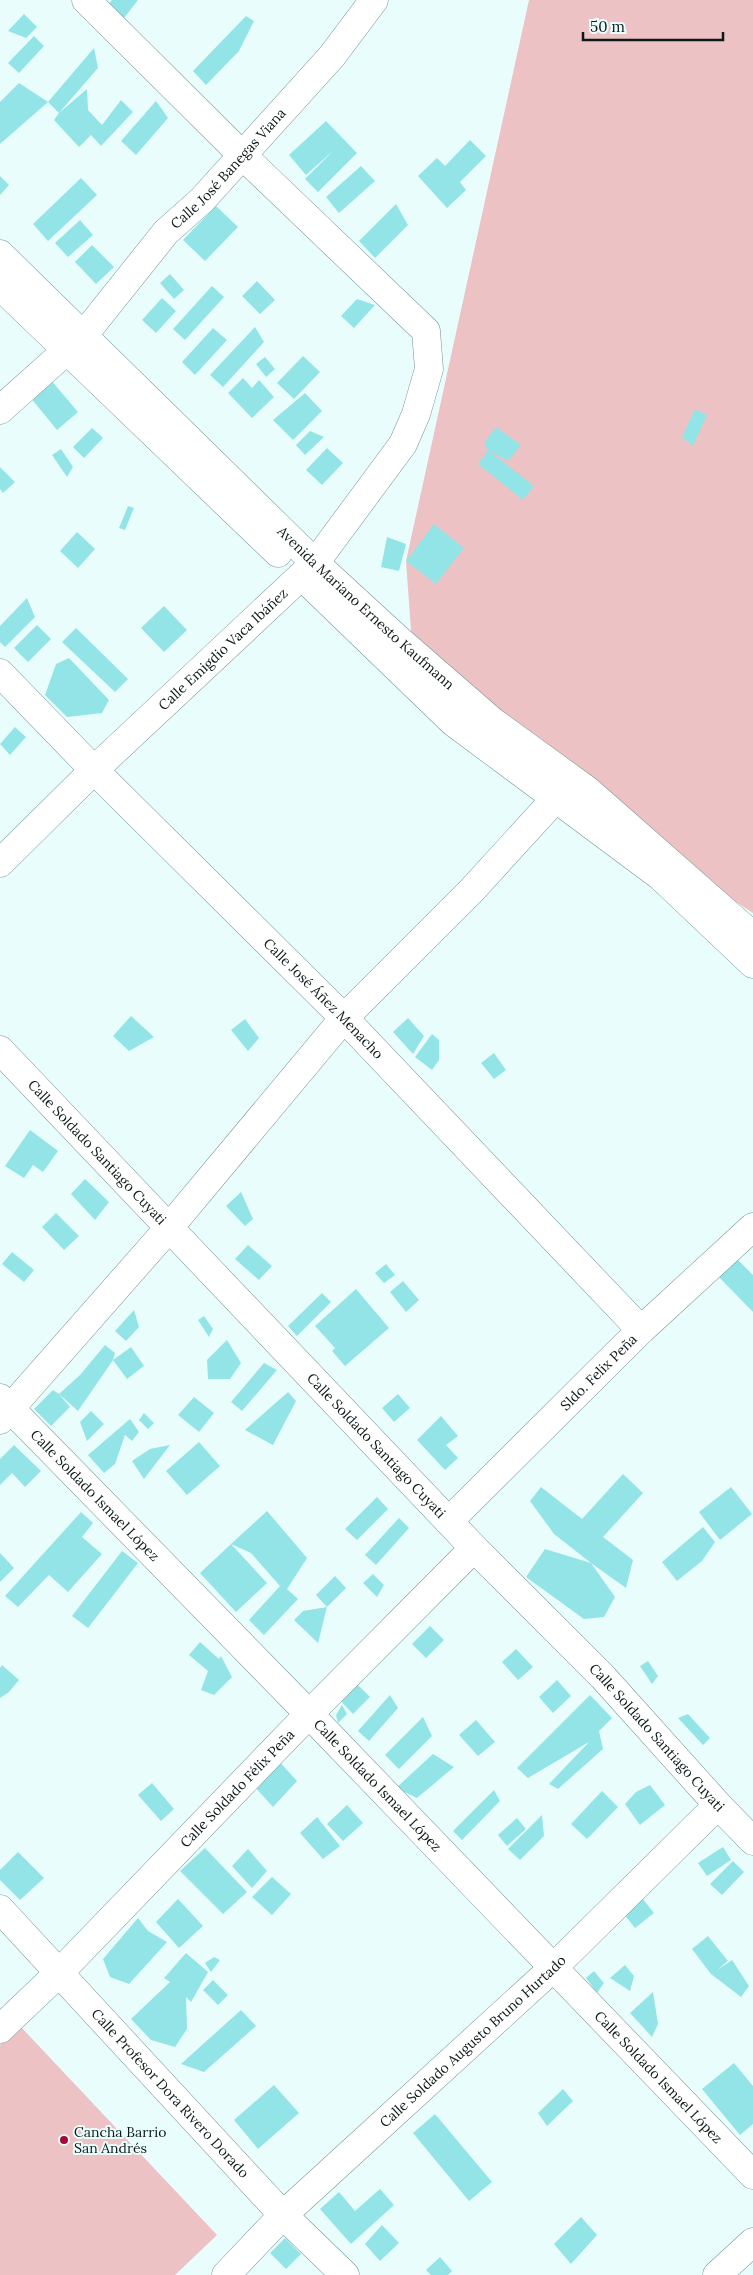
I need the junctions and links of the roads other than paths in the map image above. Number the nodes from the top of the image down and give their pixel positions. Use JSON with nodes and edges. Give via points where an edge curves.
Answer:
{"nodes":[{"id":1,"x":86,"y":0,"type":"edge"},
{"id":2,"x":374,"y":0,"type":"edge"},
{"id":3,"x":242,"y":155,"type":"junction"},
{"id":4,"x":0,"y":254,"type":"edge"},
{"id":5,"x":0,"y":286,"type":"edge"},
{"id":6,"x":74,"y":344,"type":"junction"},
{"id":7,"x":0,"y":410,"type":"edge"},
{"id":8,"x":308,"y":569,"type":"junction"},
{"id":9,"x":0,"y":673,"type":"edge"},
{"id":10,"x":94,"y":770,"type":"junction"},
{"id":11,"x":556,"y":798,"type":"junction"},
{"id":12,"x":0,"y":862,"type":"edge"},
{"id":13,"x":753,"y":936,"type":"edge"},
{"id":14,"x":753,"y":964,"type":"edge"},
{"id":15,"x":344,"y":1018,"type":"junction"},
{"id":16,"x":0,"y":1050,"type":"edge"},
{"id":17,"x":753,"y":1227,"type":"edge"},
{"id":18,"x":168,"y":1229,"type":"junction"},
{"id":19,"x":641,"y":1330,"type":"junction"},
{"id":20,"x":4,"y":1409,"type":"edge"},
{"id":21,"x":449,"y":1521,"type":"junction"},
{"id":22,"x":474,"y":1548,"type":"junction"},
{"id":23,"x":308,"y":1714,"type":"junction"},
{"id":24,"x":718,"y":1805,"type":"junction"},
{"id":25,"x":753,"y":1841,"type":"edge"},
{"id":26,"x":0,"y":1909,"type":"edge"},
{"id":27,"x":553,"y":1968,"type":"junction"},
{"id":28,"x":60,"y":1972,"type":"junction"},
{"id":29,"x":0,"y":2029,"type":"edge"},
{"id":30,"x":753,"y":2175,"type":"edge"},
{"id":31,"x":283,"y":2215,"type":"junction"},
{"id":32,"x":753,"y":2242,"type":"edge"},
{"id":33,"x":226,"y":2275,"type":"edge"},
{"id":34,"x":345,"y":2275,"type":"edge"},
{"id":35,"x":717,"y":2275,"type":"edge"}],
"edges":[{"from":1,"to":3,"type":"street","name":"Calle Emigdio Vaca Ibáñez"},
{"from":2,"to":3,"type":"street","name":"Calle José Banegas Viana","via":[[332,56]]},
{"from":3,"to":6,"type":"street","name":"Calle José Banegas Viana","via":[[202,200],[166,232]]},
{"from":3,"to":8,"type":"street","name":"Calle Emigdio Vaca Ibáñez","via":[[426,331],[429,369],[403,444]]},
{"from":4,"to":6,"type":"street","name":"Avenida Mariano Ernesto Kaufmann"},
{"from":5,"to":6,"type":"street","name":"Avenida Mariano Ernesto Kaufmann"},
{"from":6,"to":7,"type":"street","name":"Calle José Banegas Viana"},
{"from":6,"to":8,"type":"street","name":"Avenida Mariano Ernesto Kaufmann"},
{"from":8,"to":10,"type":"street","name":"Calle Emigdio Vaca Ibáñez"},
{"from":8,"to":11,"type":"street","name":"Avenida Mariano Ernesto Kaufmann","via":[[453,722]]},
{"from":8,"to":13,"type":"street","name":"Avenida Mariano Ernesto Kaufmann","via":[[492,721],[587,790]]},
{"from":9,"to":10,"type":"street","name":"Calle José Áñez Menacho"},
{"from":10,"to":12,"type":"street","name":"Calle Emigdio Vaca Ibáñez"},
{"from":10,"to":15,"type":"street","name":"Calle José Áñez Menacho"},
{"from":11,"to":14,"type":"street","name":"Avenida Mariano Ernesto Kaufmann","via":[[660,876]]},
{"from":11,"to":15,"type":"street","via":[[472,890]]},
{"from":15,"to":18,"type":"street"},
{"from":15,"to":19,"type":"street","name":"Calle José Áñez Menacho"},
{"from":16,"to":18,"type":"street","name":"Calle Soldado Santiago Cuyati"},
{"from":17,"to":19,"type":"street","name":"Sldo. Felix Peña"},
{"from":18,"to":20,"type":"street"},
{"from":18,"to":21,"type":"street","name":"Calle Soldado Santiago Cuyati"},
{"from":19,"to":21,"type":"street","name":"Sldo. Felix Peña"},
{"from":20,"to":23,"type":"street","name":"Calle Soldado Ismael López"},
{"from":21,"to":22,"type":"street","name":"Calle Soldado Santiago Cuyati"},
{"from":22,"to":23,"type":"street","name":"Calle Soldado Félix Peña"},
{"from":22,"to":24,"type":"street","name":"Calle Soldado Santiago Cuyati","via":[[603,1676]]},
{"from":23,"to":27,"type":"street","name":"Calle Soldado Ismael López"},
{"from":23,"to":28,"type":"street","name":"Calle Soldado Félix Peña"},
{"from":24,"to":25,"type":"street","name":"Calle Soldado Santiago Cuyati"},
{"from":24,"to":27,"type":"street","name":"Calle Soldado Augusto Bruno Hurtado"},
{"from":26,"to":28,"type":"street","name":"Calle Profesor Dora Rivero Dorado"},
{"from":27,"to":30,"type":"street","name":"Calle Soldado Ismael López"},
{"from":27,"to":31,"type":"street","name":"Calle Soldado Augusto Bruno Hurtado"},
{"from":28,"to":29,"type":"street","name":"Calle Soldado Félix Peña"},
{"from":28,"to":31,"type":"street","name":"Calle Profesor Dora Rivero Dorado"},
{"from":31,"to":33,"type":"street","name":"Calle Soldado Augusto Bruno Hurtado"},
{"from":31,"to":34,"type":"street","name":"Calle Profesor Dora Rivero Dorado"},
{"from":32,"to":35,"type":"street"}]}
